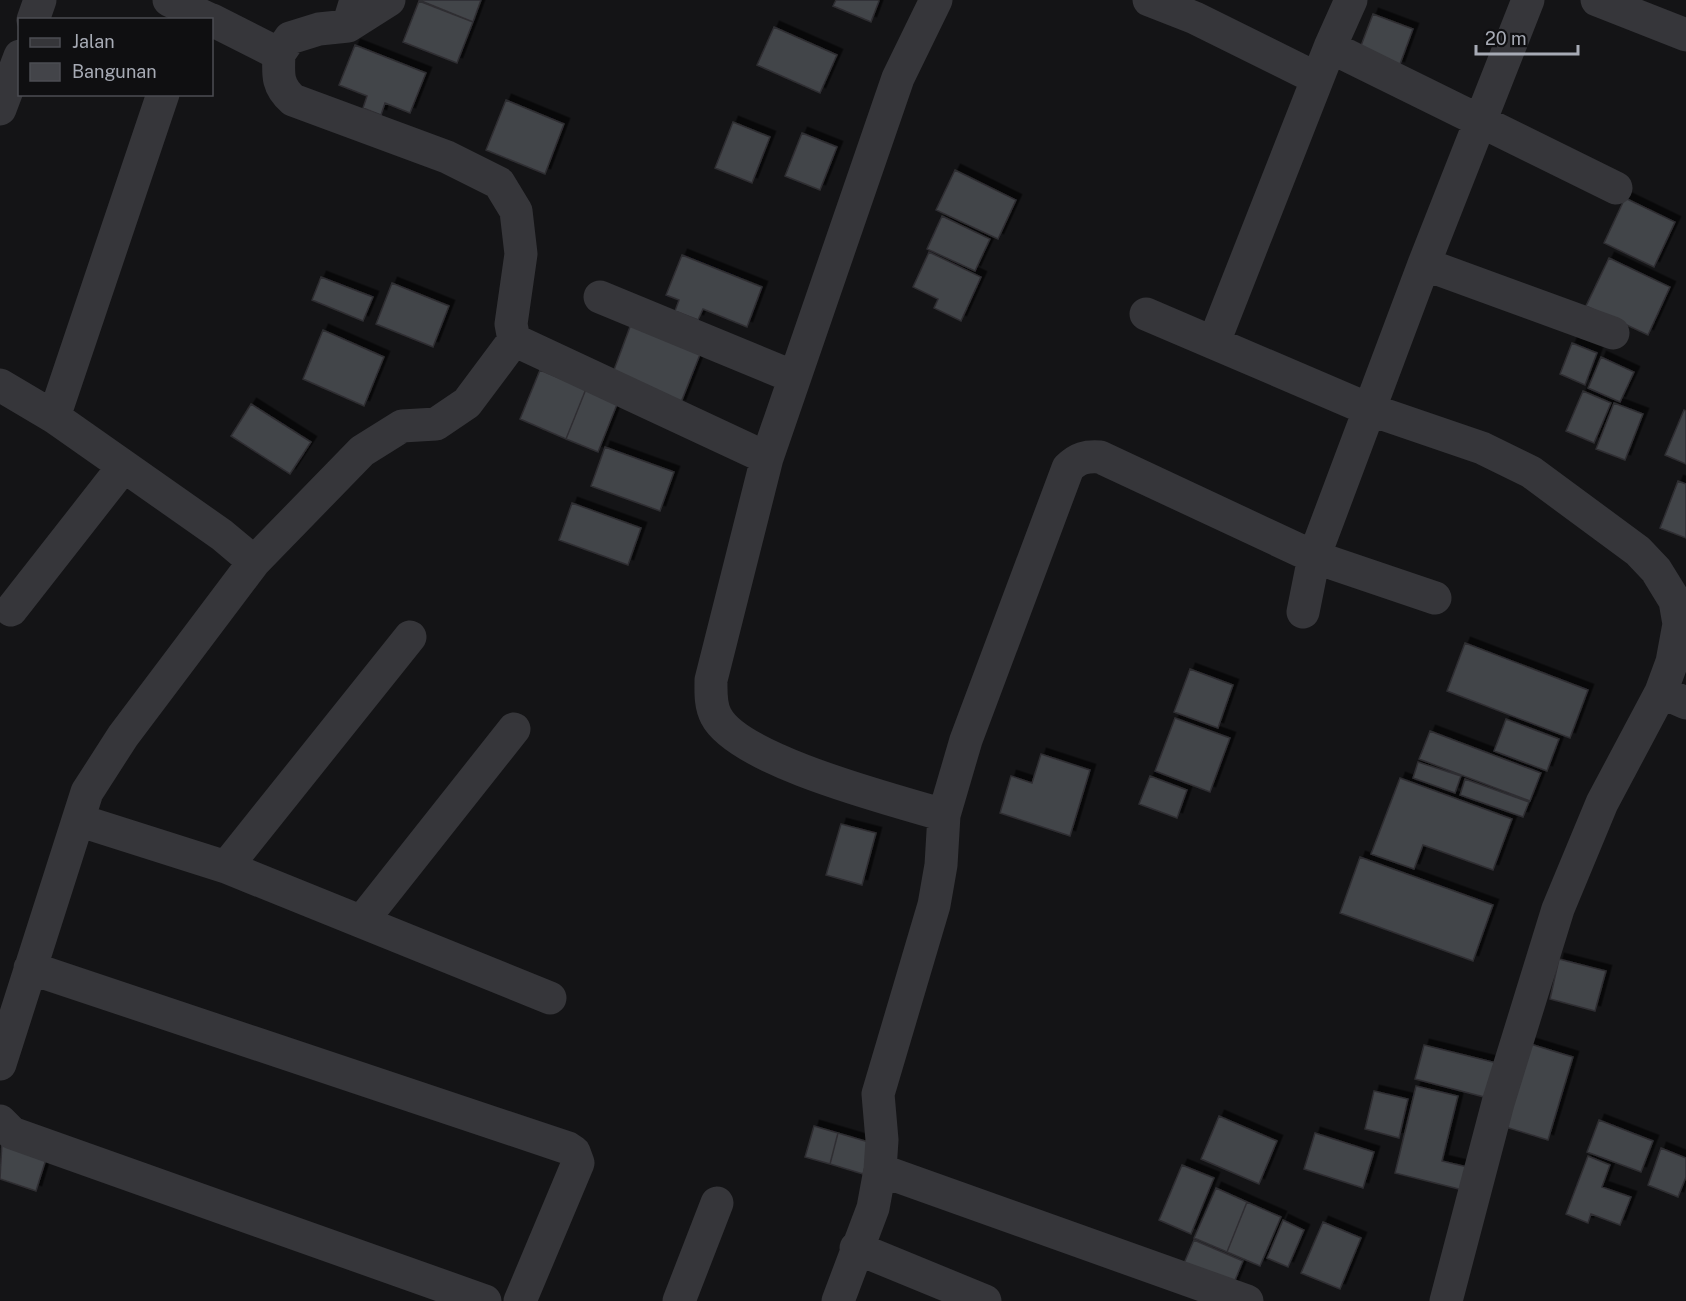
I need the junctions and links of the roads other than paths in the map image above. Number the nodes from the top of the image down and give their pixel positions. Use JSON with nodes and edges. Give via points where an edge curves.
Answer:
{"nodes":[{"id":1,"x":40,"y":0,"type":"edge"},
{"id":2,"x":169,"y":0,"type":"edge"},
{"id":3,"x":389,"y":0,"type":"edge"},
{"id":4,"x":936,"y":0,"type":"edge"},
{"id":5,"x":1149,"y":0,"type":"edge"},
{"id":6,"x":1351,"y":0,"type":"edge"},
{"id":7,"x":1528,"y":0,"type":"edge"},
{"id":8,"x":1597,"y":0,"type":"edge"},
{"id":9,"x":352,"y":13,"type":"edge"},
{"id":10,"x":34,"y":18,"type":"edge"},
{"id":11,"x":207,"y":18,"type":"edge"},
{"id":12,"x":213,"y":21,"type":"edge"},
{"id":13,"x":1683,"y":25,"type":"edge"},
{"id":14,"x":1330,"y":47,"type":"junction"},
{"id":15,"x":279,"y":54,"type":"junction"},
{"id":16,"x":18,"y":61,"type":"edge"},
{"id":17,"x":1316,"y":78,"type":"junction"},
{"id":18,"x":162,"y":96,"type":"edge"},
{"id":19,"x":0,"y":109,"type":"edge"},
{"id":20,"x":1481,"y":122,"type":"junction"},
{"id":21,"x":1616,"y":188,"type":"dead end"},
{"id":22,"x":1424,"y":264,"type":"junction"},
{"id":23,"x":600,"y":297,"type":"dead end"},
{"id":24,"x":1146,"y":314,"type":"dead end"},
{"id":25,"x":1613,"y":333,"type":"dead end"},
{"id":26,"x":514,"y":340,"type":"junction"},
{"id":27,"x":1214,"y":342,"type":"junction"},
{"id":28,"x":794,"y":377,"type":"junction"},
{"id":29,"x":0,"y":385,"type":"edge"},
{"id":30,"x":1368,"y":409,"type":"junction"},
{"id":31,"x":54,"y":417,"type":"junction"},
{"id":32,"x":767,"y":458,"type":"junction"},
{"id":33,"x":123,"y":468,"type":"junction"},
{"id":34,"x":1314,"y":557,"type":"junction"},
{"id":35,"x":254,"y":562,"type":"junction"},
{"id":36,"x":1435,"y":598,"type":"dead end"},
{"id":37,"x":9,"y":600,"type":"edge"},
{"id":38,"x":1303,"y":612,"type":"dead end"},
{"id":39,"x":410,"y":637,"type":"dead end"},
{"id":40,"x":1673,"y":698,"type":"edge"},
{"id":41,"x":514,"y":729,"type":"dead end"},
{"id":42,"x":944,"y":816,"type":"junction"},
{"id":43,"x":78,"y":820,"type":"junction"},
{"id":44,"x":226,"y":867,"type":"junction"},
{"id":45,"x":362,"y":921,"type":"junction"},
{"id":46,"x":30,"y":968,"type":"junction"},
{"id":47,"x":550,"y":998,"type":"dead end"},
{"id":48,"x":0,"y":1064,"type":"edge"},
{"id":49,"x":0,"y":1121,"type":"edge"},
{"id":50,"x":880,"y":1170,"type":"junction"},
{"id":51,"x":717,"y":1203,"type":"dead end"},
{"id":52,"x":856,"y":1248,"type":"junction"},
{"id":53,"x":485,"y":1301,"type":"edge"},
{"id":54,"x":520,"y":1301,"type":"edge"},
{"id":55,"x":679,"y":1301,"type":"edge"},
{"id":56,"x":838,"y":1301,"type":"edge"},
{"id":57,"x":985,"y":1301,"type":"edge"},
{"id":58,"x":1247,"y":1301,"type":"edge"},
{"id":59,"x":1446,"y":1301,"type":"edge"}],
"edges":[{"from":1,"to":10,"type":"street"},
{"from":2,"to":11,"type":"street"},
{"from":3,"to":9,"type":"street"},
{"from":4,"to":28,"type":"street","via":[[898,78]]},
{"from":5,"to":17,"type":"street","via":[[1195,18]]},
{"from":6,"to":14,"type":"street"},
{"from":7,"to":20,"type":"street"},
{"from":8,"to":13,"type":"street"},
{"from":9,"to":15,"type":"street","via":[[290,38]]},
{"from":12,"to":15,"type":"street"},
{"from":14,"to":17,"type":"street"},
{"from":14,"to":20,"type":"street"},
{"from":15,"to":26,"type":"street","via":[[282,90],[293,100],[447,157],[499,183],[516,211],[521,254],[511,324]]},
{"from":16,"to":19,"type":"street"},
{"from":17,"to":27,"type":"street"},
{"from":18,"to":31,"type":"street"},
{"from":20,"to":21,"type":"street"},
{"from":20,"to":22,"type":"street"},
{"from":22,"to":25,"type":"street"},
{"from":22,"to":30,"type":"street"},
{"from":23,"to":28,"type":"street"},
{"from":24,"to":27,"type":"street"},
{"from":26,"to":32,"type":"street"},
{"from":26,"to":35,"type":"street","via":[[466,403],[436,424],[402,426],[362,451]]},
{"from":27,"to":30,"type":"street"},
{"from":28,"to":32,"type":"street"},
{"from":29,"to":31,"type":"street"},
{"from":30,"to":34,"type":"street"},
{"from":30,"to":40,"type":"street","via":[[1482,448],[1531,472],[1638,551],[1667,586],[1678,611]]},
{"from":31,"to":33,"type":"street"},
{"from":32,"to":42,"type":"street","via":[[711,680],[716,717],[748,744],[796,767]]},
{"from":33,"to":35,"type":"street","via":[[222,535]]},
{"from":33,"to":37,"type":"street"},
{"from":34,"to":36,"type":"street"},
{"from":34,"to":38,"type":"street"},
{"from":34,"to":42,"type":"street","via":[[1110,461],[1090,456],[1075,460],[1068,468],[966,740]]},
{"from":35,"to":43,"type":"street","via":[[123,736],[87,792]]},
{"from":39,"to":44,"type":"street"},
{"from":40,"to":59,"type":"street","via":[[1602,803],[1558,909],[1498,1103]]},
{"from":41,"to":45,"type":"street"},
{"from":42,"to":50,"type":"street","via":[[934,905],[878,1094]]},
{"from":43,"to":44,"type":"street"},
{"from":43,"to":46,"type":"street"},
{"from":44,"to":45,"type":"street"},
{"from":45,"to":47,"type":"street"},
{"from":46,"to":48,"type":"street"},
{"from":46,"to":54,"type":"street","via":[[574,1152],[578,1163]]},
{"from":49,"to":53,"type":"street","via":[[12,1133]]},
{"from":50,"to":52,"type":"street","via":[[873,1208]]},
{"from":50,"to":58,"type":"street"},
{"from":51,"to":55,"type":"street"},
{"from":52,"to":56,"type":"street"},
{"from":52,"to":57,"type":"street"}]}
